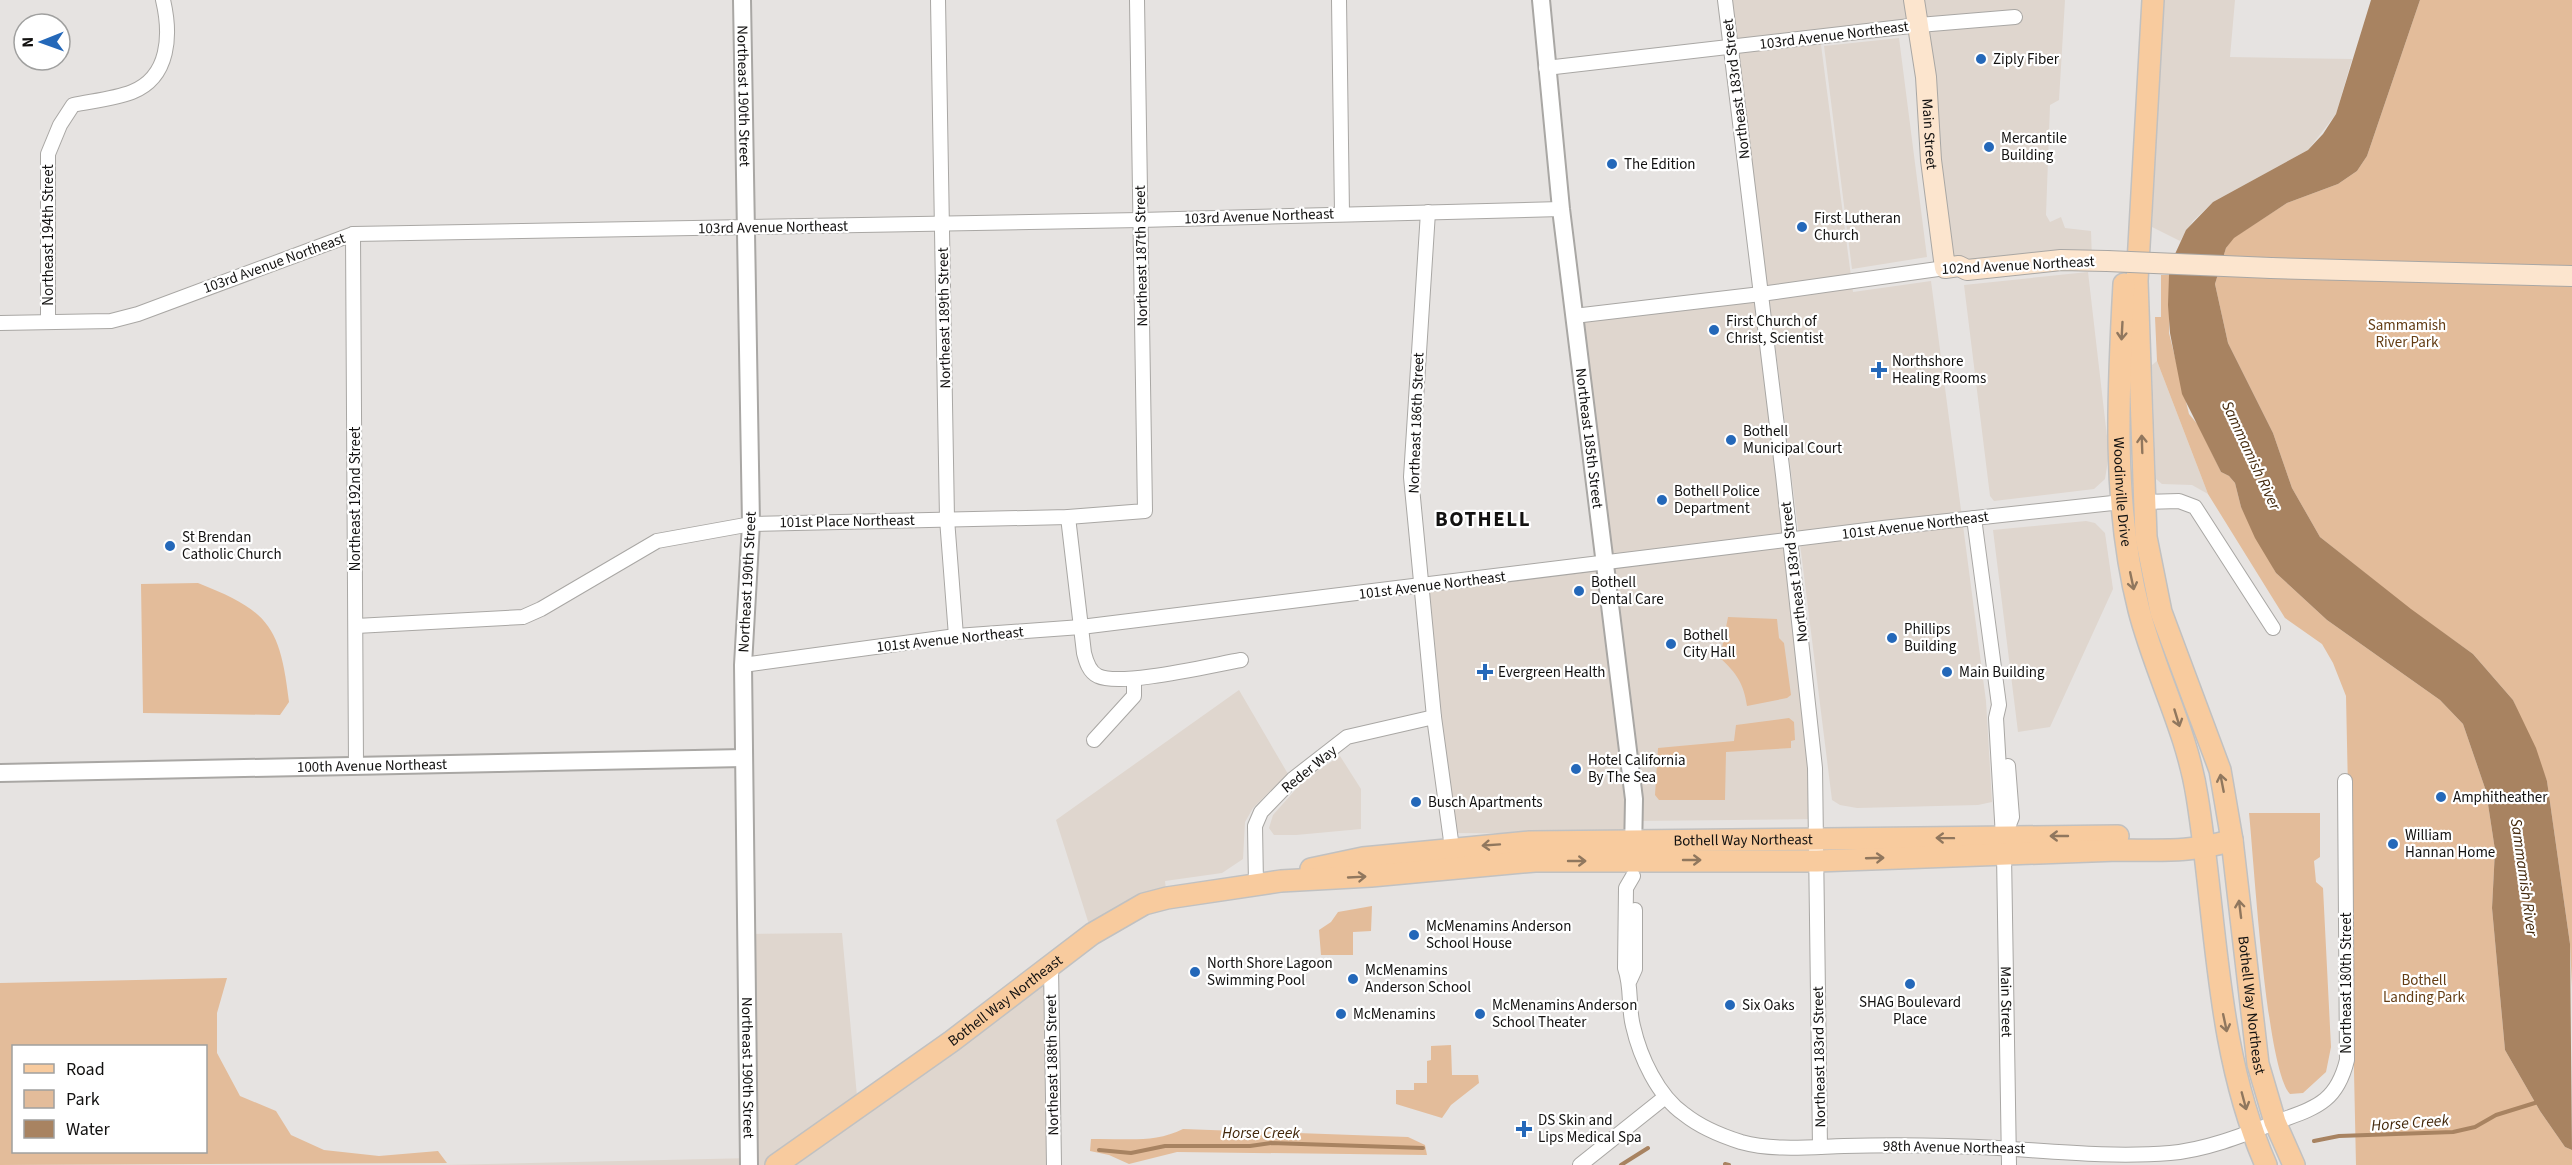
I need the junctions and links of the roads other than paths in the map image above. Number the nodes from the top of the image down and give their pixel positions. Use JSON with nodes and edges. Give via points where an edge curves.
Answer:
{"nodes":[{"id":1,"x":163,"y":0,"type":"edge"},
{"id":2,"x":742,"y":0,"type":"edge"},
{"id":3,"x":938,"y":0,"type":"edge"},
{"id":4,"x":1137,"y":0,"type":"edge"},
{"id":5,"x":1339,"y":0,"type":"edge"},
{"id":6,"x":1540,"y":0,"type":"edge"},
{"id":7,"x":1725,"y":0,"type":"edge"},
{"id":8,"x":1914,"y":0,"type":"edge"},
{"id":9,"x":2139,"y":0,"type":"edge"},
{"id":10,"x":2153,"y":0,"type":"edge"},
{"id":11,"x":2016,"y":17,"type":"dead end"},
{"id":12,"x":1919,"y":25,"type":"junction"},
{"id":13,"x":1731,"y":47,"type":"junction"},
{"id":14,"x":1546,"y":68,"type":"junction"},
{"id":15,"x":1561,"y":209,"type":"junction"},
{"id":16,"x":1428,"y":212,"type":"junction"},
{"id":17,"x":1342,"y":213,"type":"junction"},
{"id":18,"x":1140,"y":220,"type":"junction"},
{"id":19,"x":942,"y":224,"type":"junction"},
{"id":20,"x":746,"y":227,"type":"junction"},
{"id":21,"x":354,"y":234,"type":"junction"},
{"id":22,"x":1945,"y":268,"type":"junction"},
{"id":23,"x":2572,"y":276,"type":"edge"},
{"id":24,"x":1761,"y":294,"type":"junction"},
{"id":25,"x":1574,"y":316,"type":"junction"},
{"id":26,"x":48,"y":322,"type":"junction"},
{"id":27,"x":0,"y":323,"type":"edge"},
{"id":28,"x":2121,"y":474,"type":"junction"},
{"id":29,"x":2122,"y":502,"type":"junction"},
{"id":30,"x":2144,"y":502,"type":"junction"},
{"id":31,"x":1145,"y":511,"type":"joint"},
{"id":32,"x":1068,"y":517,"type":"junction"},
{"id":33,"x":1974,"y":518,"type":"junction"},
{"id":34,"x":947,"y":519,"type":"junction"},
{"id":35,"x":751,"y":524,"type":"junction"},
{"id":36,"x":2146,"y":537,"type":"junction"},
{"id":37,"x":1790,"y":540,"type":"junction"},
{"id":38,"x":1605,"y":564,"type":"junction"},
{"id":39,"x":1420,"y":586,"type":"junction"},
{"id":40,"x":356,"y":626,"type":"junction"},
{"id":41,"x":1081,"y":627,"type":"junction"},
{"id":42,"x":2272,"y":628,"type":"dead end"},
{"id":43,"x":956,"y":636,"type":"junction"},
{"id":44,"x":1241,"y":660,"type":"dead end"},
{"id":45,"x":743,"y":665,"type":"junction"},
{"id":46,"x":1134,"y":679,"type":"junction"},
{"id":47,"x":1434,"y":717,"type":"junction"},
{"id":48,"x":1094,"y":740,"type":"dead end"},
{"id":49,"x":744,"y":758,"type":"junction"},
{"id":50,"x":356,"y":765,"type":"junction"},
{"id":51,"x":0,"y":773,"type":"edge"},
{"id":52,"x":2345,"y":780,"type":"dead end"},
{"id":53,"x":1816,"y":838,"type":"junction"},
{"id":54,"x":2232,"y":840,"type":"junction"},
{"id":55,"x":2203,"y":842,"type":"junction"},
{"id":56,"x":2004,"y":846,"type":"junction"},
{"id":57,"x":1452,"y":848,"type":"junction"},
{"id":58,"x":1633,"y":859,"type":"junction"},
{"id":59,"x":1817,"y":861,"type":"junction"},
{"id":60,"x":1256,"y":884,"type":"junction"},
{"id":61,"x":1051,"y":966,"type":"junction"},
{"id":62,"x":2219,"y":974,"type":"joint"},
{"id":63,"x":1664,"y":1098,"type":"junction"},
{"id":64,"x":2275,"y":1122,"type":"junction"},
{"id":65,"x":2253,"y":1131,"type":"junction"},
{"id":66,"x":1820,"y":1147,"type":"junction"},
{"id":67,"x":2009,"y":1147,"type":"junction"},
{"id":68,"x":749,"y":1165,"type":"edge"},
{"id":69,"x":776,"y":1165,"type":"edge"},
{"id":70,"x":1054,"y":1165,"type":"edge"},
{"id":71,"x":1580,"y":1165,"type":"edge"},
{"id":72,"x":2009,"y":1165,"type":"edge"},
{"id":73,"x":2266,"y":1165,"type":"edge"},
{"id":74,"x":2294,"y":1165,"type":"edge"}],
"edges":[{"from":1,"to":26,"type":"street","name":"Northeast 194th Street","via":[[168,29],[166,54],[155,75],[133,92],[73,105],[48,154]]},
{"from":2,"to":20,"type":"street","name":"Northeast 190th Street"},
{"from":3,"to":19,"type":"street","name":"Northeast 189th Street"},
{"from":4,"to":18,"type":"street","name":"Northeast 187th Street"},
{"from":5,"to":17,"type":"street"},
{"from":6,"to":14,"type":"street","name":"Northeast 185th Street"},
{"from":7,"to":13,"type":"street","name":"Northeast 183rd Street"},
{"from":8,"to":12,"type":"main road","name":"Main Street"},
{"from":9,"to":28,"type":"main road","name":"Woodinville Drive","one_way":true,"via":[[2121,347]]},
{"from":30,"to":10,"type":"main road","name":"Woodinville Drive","one_way":true,"via":[[2137,280]]},
{"from":11,"to":12,"type":"street","name":"103rd Avenue Northeast"},
{"from":12,"to":13,"type":"street","name":"103rd Avenue Northeast"},
{"from":12,"to":22,"type":"main road","name":"Main Street"},
{"from":13,"to":14,"type":"street","name":"103rd Avenue Northeast"},
{"from":13,"to":24,"type":"street","name":"Northeast 183rd Street"},
{"from":14,"to":15,"type":"street","name":"Northeast 185th Street"},
{"from":15,"to":16,"type":"street","name":"103rd Avenue Northeast"},
{"from":15,"to":25,"type":"street","name":"Northeast 185th Street"},
{"from":16,"to":17,"type":"street","name":"103rd Avenue Northeast"},
{"from":16,"to":39,"type":"street","name":"Northeast 186th Street","via":[[1411,477]]},
{"from":17,"to":18,"type":"street","name":"103rd Avenue Northeast"},
{"from":18,"to":19,"type":"street","name":"103rd Avenue Northeast"},
{"from":18,"to":31,"type":"street","name":"Northeast 187th Street"},
{"from":19,"to":20,"type":"street","name":"103rd Avenue Northeast"},
{"from":19,"to":34,"type":"street","name":"Northeast 189th Street"},
{"from":20,"to":21,"type":"street","name":"103rd Avenue Northeast"},
{"from":20,"to":35,"type":"street","name":"Northeast 190th Street"},
{"from":21,"to":26,"type":"street","name":"103rd Avenue Northeast","via":[[138,314],[111,321]]},
{"from":21,"to":40,"type":"street","name":"Northeast 192nd Street"},
{"from":22,"to":23,"type":"main road","name":"102nd Avenue Northeast","bridge":true,"via":[[1959,266],[1967,270],[2061,260]]},
{"from":22,"to":24,"type":"street","name":"102nd Avenue Northeast"},
{"from":24,"to":25,"type":"street","name":"102nd Avenue Northeast"},
{"from":24,"to":37,"type":"street","name":"Northeast 183rd Street"},
{"from":25,"to":38,"type":"street","name":"Northeast 185th Street"},
{"from":26,"to":27,"type":"street","name":"103rd Avenue Northeast"},
{"from":28,"to":29,"type":"main road","name":"Woodinville Drive"},
{"from":28,"to":30,"type":"main road"},
{"from":29,"to":33,"type":"street","name":"101st Avenue Northeast"},
{"from":29,"to":36,"type":"main road"},
{"from":29,"to":55,"type":"main road","name":"Woodinville Drive","one_way":true,"via":[[2133,588],[2188,759]]},
{"from":30,"to":36,"type":"main road","name":"Woodinville Drive"},
{"from":30,"to":42,"type":"street","via":[[2179,501],[2195,507]]},
{"from":31,"to":32,"type":"street","name":"101st Place Northeast"},
{"from":32,"to":34,"type":"street","name":"101st Place Northeast"},
{"from":32,"to":41,"type":"street"},
{"from":33,"to":37,"type":"street","name":"101st Avenue Northeast"},
{"from":33,"to":56,"type":"street","name":"Main Street","via":[[1999,705],[2004,717],[2012,818]]},
{"from":34,"to":35,"type":"street","name":"101st Place Northeast"},
{"from":34,"to":43,"type":"street","name":"Northeast 189th Street"},
{"from":35,"to":40,"type":"street","name":"101st Place Northeast","via":[[657,541],[523,617]]},
{"from":35,"to":45,"type":"street","name":"Northeast 190th Street"},
{"from":54,"to":36,"type":"main road","name":"Woodinville Drive","one_way":true,"via":[[2214,753],[2161,612]]},
{"from":37,"to":38,"type":"street","name":"101st Avenue Northeast"},
{"from":37,"to":53,"type":"street","name":"Northeast 183rd Street","via":[[1812,733]]},
{"from":38,"to":39,"type":"street","name":"101st Avenue Northeast"},
{"from":38,"to":58,"type":"street","name":"Northeast 185th Street","via":[[1634,799]]},
{"from":39,"to":41,"type":"street","name":"101st Avenue Northeast"},
{"from":39,"to":47,"type":"street","name":"Northeast 186th Street"},
{"from":40,"to":50,"type":"street","name":"Northeast 192nd Street"},
{"from":41,"to":43,"type":"street","name":"101st Avenue Northeast"},
{"from":41,"to":46,"type":"street","via":[[1088,667],[1098,676]]},
{"from":43,"to":45,"type":"street","name":"101st Avenue Northeast"},
{"from":44,"to":46,"type":"street"},
{"from":45,"to":49,"type":"street","name":"Northeast 190th Street"},
{"from":46,"to":48,"type":"street","via":[[1134,696]]},
{"from":47,"to":57,"type":"street","name":"Northeast 186th Street"},
{"from":47,"to":60,"type":"street","name":"Reder Way","via":[[1347,737],[1293,779],[1261,812],[1255,826]]},
{"from":49,"to":50,"type":"street","name":"100th Avenue Northeast"},
{"from":49,"to":68,"type":"street","name":"Northeast 190th Street"},
{"from":50,"to":51,"type":"street","name":"100th Avenue Northeast"},
{"from":52,"to":64,"type":"street","name":"Northeast 180th Street","via":[[2347,1060],[2344,1074],[2330,1096],[2316,1107]]},
{"from":56,"to":53,"type":"main road","name":"Bothell Way Northeast","one_way":true},
{"from":53,"to":58,"type":"main road","name":"Bothell Way Northeast"},
{"from":53,"to":59,"type":"street","name":"Northeast 183rd Street"},
{"from":54,"to":55,"type":"main road","name":"Bothell Way Northeast"},
{"from":64,"to":54,"type":"main road","name":"Bothell Way Northeast","one_way":true,"via":[[2258,1064]]},
{"from":55,"to":56,"type":"main road","name":"Bothell Way Northeast"},
{"from":55,"to":62,"type":"main road","name":"Woodinville Drive"},
{"from":59,"to":56,"type":"main road","name":"Bothell Way Northeast","one_way":true},
{"from":56,"to":67,"type":"street","name":"Main Street"},
{"from":58,"to":57,"type":"main road","name":"Bothell Way Northeast","one_way":true,"via":[[1530,842]]},
{"from":57,"to":60,"type":"main road","name":"Bothell Way Northeast","via":[[1363,858]]},
{"from":58,"to":59,"type":"main road","name":"Bothell Way Northeast","one_way":true},
{"from":60,"to":58,"type":"main road","name":"Bothell Way Northeast","one_way":true,"via":[[1527,861]]},
{"from":58,"to":63,"type":"street","name":"Northeast 185th Street","via":[[1633,1026]]},
{"from":59,"to":66,"type":"street","name":"Northeast 183rd Street"},
{"from":60,"to":61,"type":"main road","name":"Bothell Way Northeast","via":[[1144,904],[1092,934]]},
{"from":61,"to":69,"type":"main road","name":"Bothell Way Northeast"},
{"from":61,"to":70,"type":"street","name":"Northeast 188th Street"},
{"from":62,"to":65,"type":"main road","name":"Bothell Way Northeast","one_way":true,"via":[[2223,1018]]},
{"from":63,"to":66,"type":"street","name":"98th Avenue Northeast","via":[[1684,1115],[1741,1142]]},
{"from":63,"to":71,"type":"street"},
{"from":64,"to":65,"type":"street","name":"Northeast 180th Street"},
{"from":64,"to":74,"type":"main road","name":"Bothell Way Northeast"},
{"from":65,"to":67,"type":"street","name":"98th Avenue Northeast","via":[[2172,1153],[2099,1155]]},
{"from":65,"to":73,"type":"main road","name":"Bothell Way Northeast"},
{"from":66,"to":67,"type":"street","name":"98th Avenue Northeast"},
{"from":67,"to":72,"type":"street","name":"Main Street"}]}
